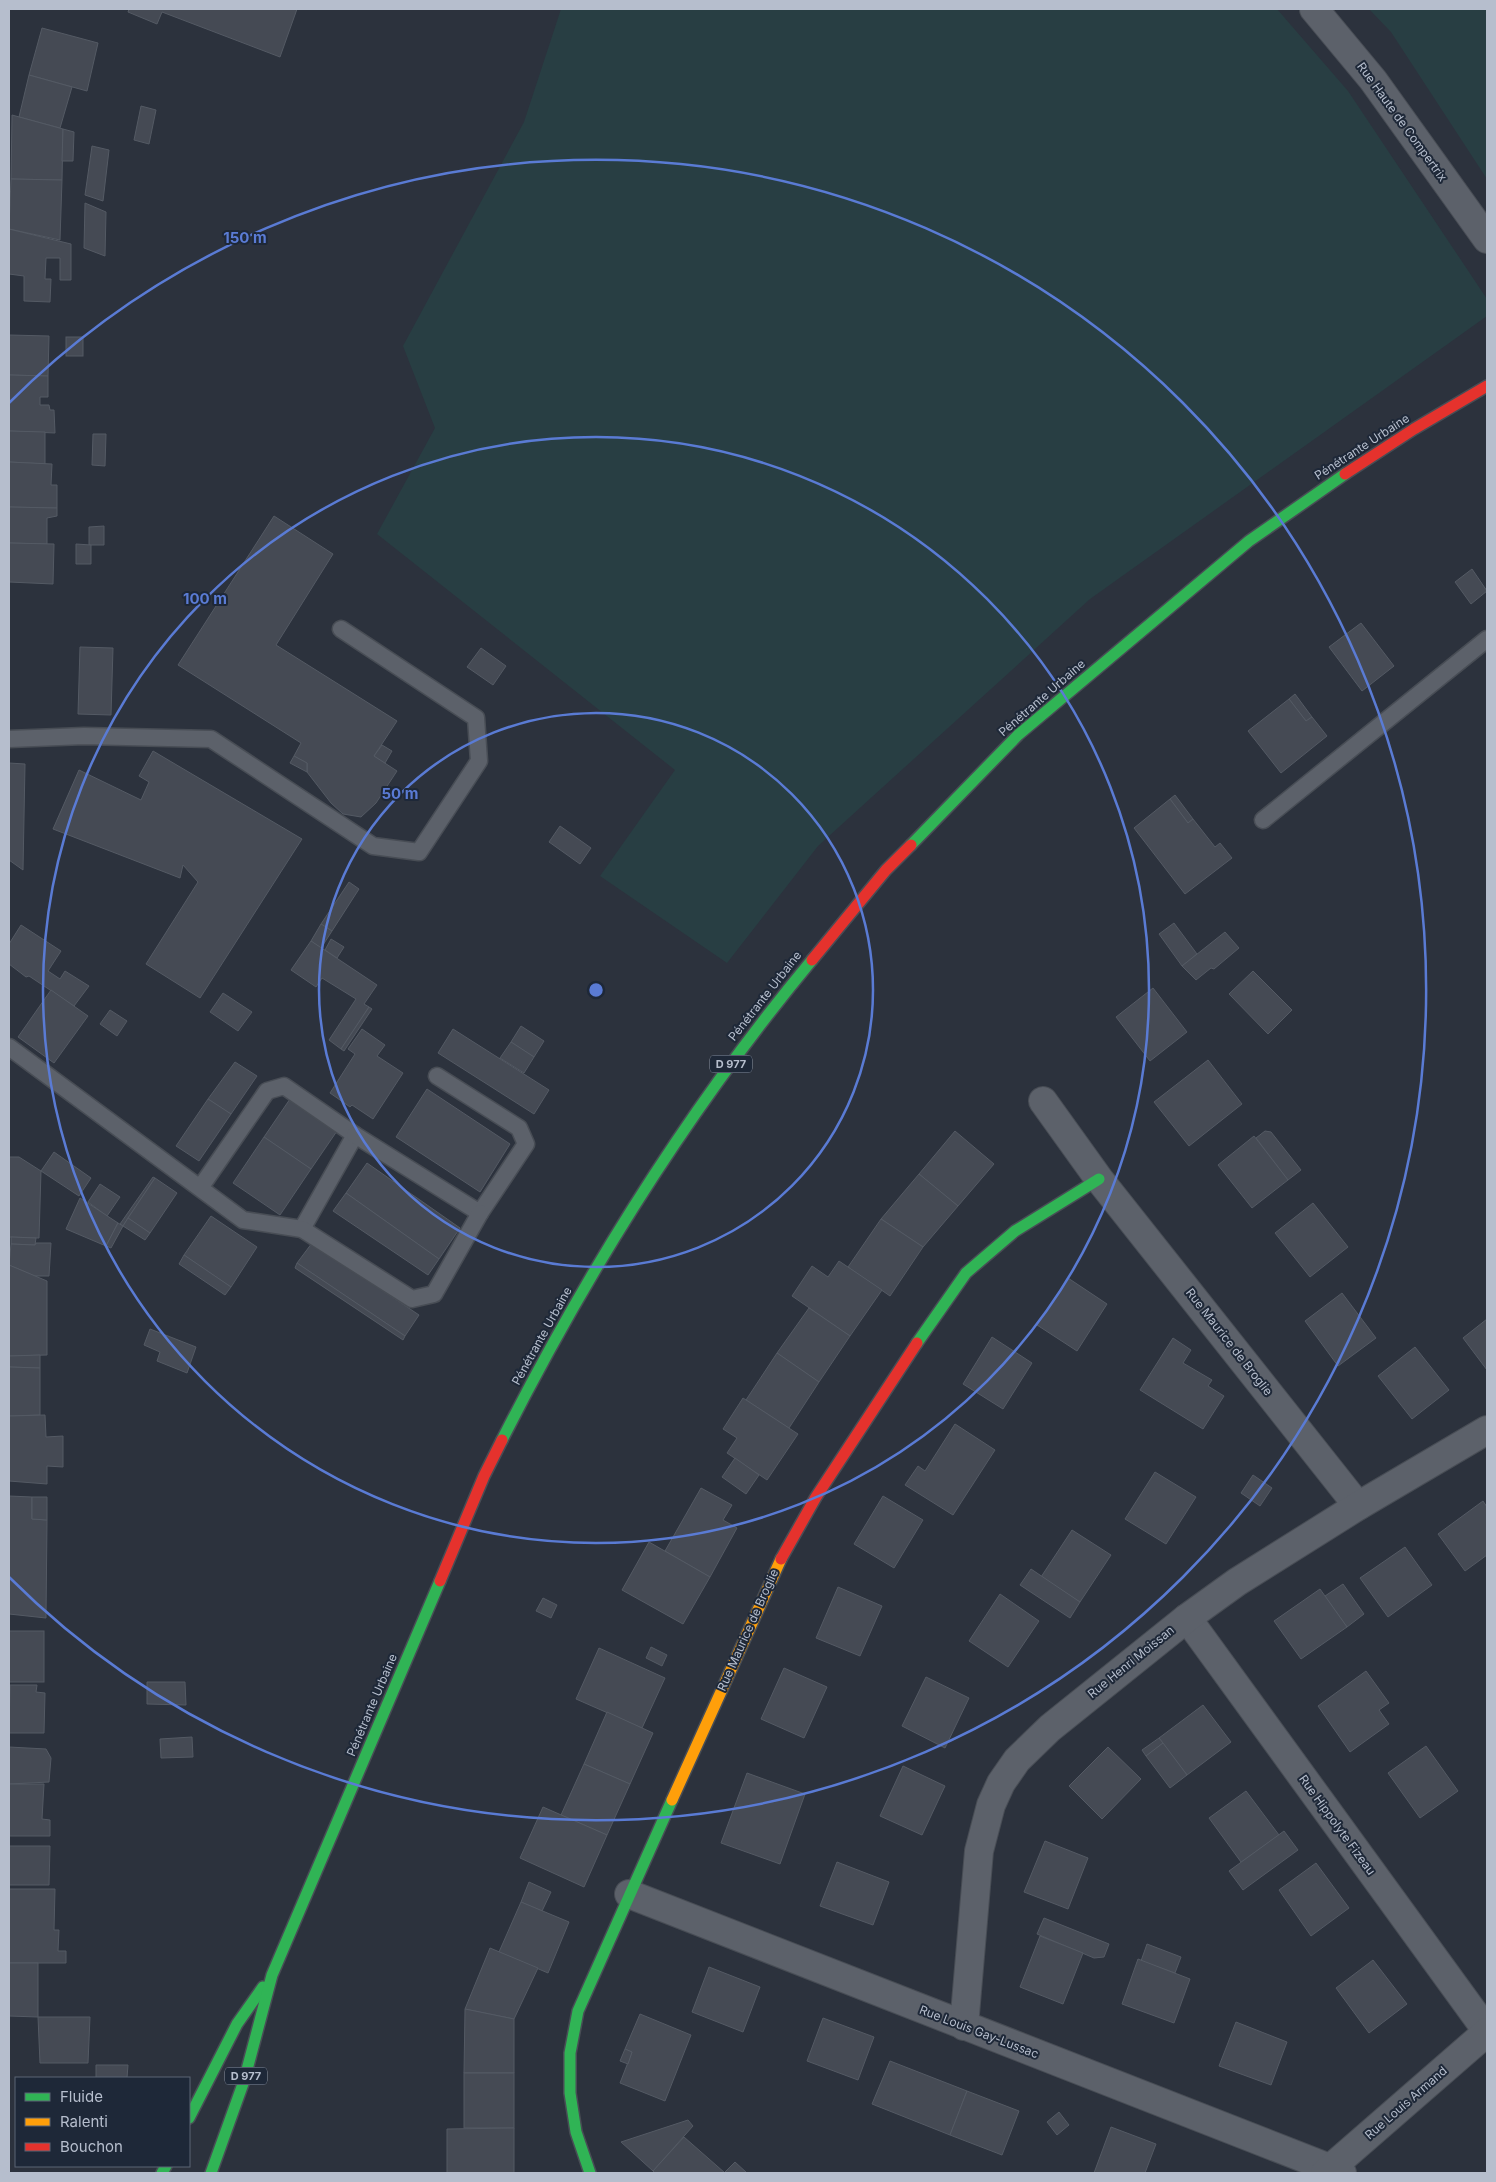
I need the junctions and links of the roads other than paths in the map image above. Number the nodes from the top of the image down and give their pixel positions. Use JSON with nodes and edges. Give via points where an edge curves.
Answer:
{"nodes":[{"id":1,"x":1314,"y":9,"type":"edge"},
{"id":2,"x":1487,"y":239,"type":"edge"},
{"id":3,"x":1487,"y":386,"type":"edge"},
{"id":4,"x":341,"y":629,"type":"dead end"},
{"id":5,"x":1487,"y":639,"type":"edge"},
{"id":6,"x":9,"y":738,"type":"edge"},
{"id":7,"x":1263,"y":820,"type":"dead end"},
{"id":8,"x":9,"y":1047,"type":"edge"},
{"id":9,"x":437,"y":1076,"type":"dead end"},
{"id":10,"x":1043,"y":1101,"type":"dead end"},
{"id":11,"x":356,"y":1135,"type":"junction"},
{"id":12,"x":1099,"y":1179,"type":"junction"},
{"id":13,"x":200,"y":1188,"type":"junction"},
{"id":14,"x":480,"y":1213,"type":"junction"},
{"id":15,"x":302,"y":1229,"type":"junction"},
{"id":16,"x":1487,"y":1430,"type":"edge"},
{"id":17,"x":1358,"y":1506,"type":"junction"},
{"id":18,"x":1187,"y":1618,"type":"junction"},
{"id":19,"x":629,"y":1894,"type":"junction"},
{"id":20,"x":272,"y":1975,"type":"junction"},
{"id":21,"x":964,"y":2026,"type":"junction"},
{"id":22,"x":1487,"y":2032,"type":"edge"},
{"id":23,"x":190,"y":2116,"type":"edge"},
{"id":24,"x":1332,"y":2172,"type":"edge"},
{"id":25,"x":211,"y":2173,"type":"edge"},
{"id":26,"x":590,"y":2173,"type":"edge"}],
"edges":[{"from":1,"to":2,"type":"street","name":"Rue Haute de Compertrix","via":[[1373,80]]},
{"from":3,"to":20,"type":"main road","name":"Pénétrante Urbaine","number":"D 977","via":[[1320,490],[1249,541],[1018,735],[886,870],[762,1020],[614,1239],[530,1384],[484,1476]]},
{"from":4,"to":6,"type":"lane","via":[[476,718],[479,761],[419,852],[373,846],[211,739]]},
{"from":5,"to":7,"type":"lane"},
{"from":8,"to":13,"type":"lane"},
{"from":9,"to":14,"type":"lane","via":[[519,1128],[526,1144]]},
{"from":10,"to":12,"type":"street","name":"Rue Maurice de Broglie"},
{"from":11,"to":13,"type":"lane","via":[[284,1086],[266,1090]]},
{"from":11,"to":14,"type":"lane"},
{"from":11,"to":15,"type":"lane"},
{"from":12,"to":17,"type":"street","name":"Rue Maurice de Broglie"},
{"from":12,"to":19,"type":"main road","name":"Rue Maurice de Broglie","via":[[1015,1230],[966,1273],[946,1299],[816,1497],[779,1562]]},
{"from":13,"to":15,"type":"lane","via":[[243,1220]]},
{"from":14,"to":15,"type":"lane","via":[[434,1294],[412,1299]]},
{"from":16,"to":17,"type":"street","name":"Rue Henri Moissan"},
{"from":17,"to":18,"type":"street","name":"Rue Henri Moissan","via":[[1237,1582]]},
{"from":18,"to":21,"type":"street","name":"Rue Henri Moissan","via":[[1050,1728],[1017,1760],[1001,1783],[991,1805],[979,1851]]},
{"from":18,"to":22,"type":"street","name":"Rue Hippolyte Fizeau"},
{"from":19,"to":21,"type":"street","name":"Rue Louis Gay-Lussac"},
{"from":19,"to":26,"type":"main road","name":"Rue Maurice de Broglie","via":[[578,2011],[571,2040],[568,2067],[572,2121]]},
{"from":20,"to":23,"type":"main road","number":"D 977","via":[[237,2024]]},
{"from":20,"to":25,"type":"main road","number":"D 977","via":[[244,2081]]},
{"from":21,"to":24,"type":"street","name":"Rue Louis Gay-Lussac"},
{"from":22,"to":24,"type":"street","name":"Rue Louis Armand"}]}
